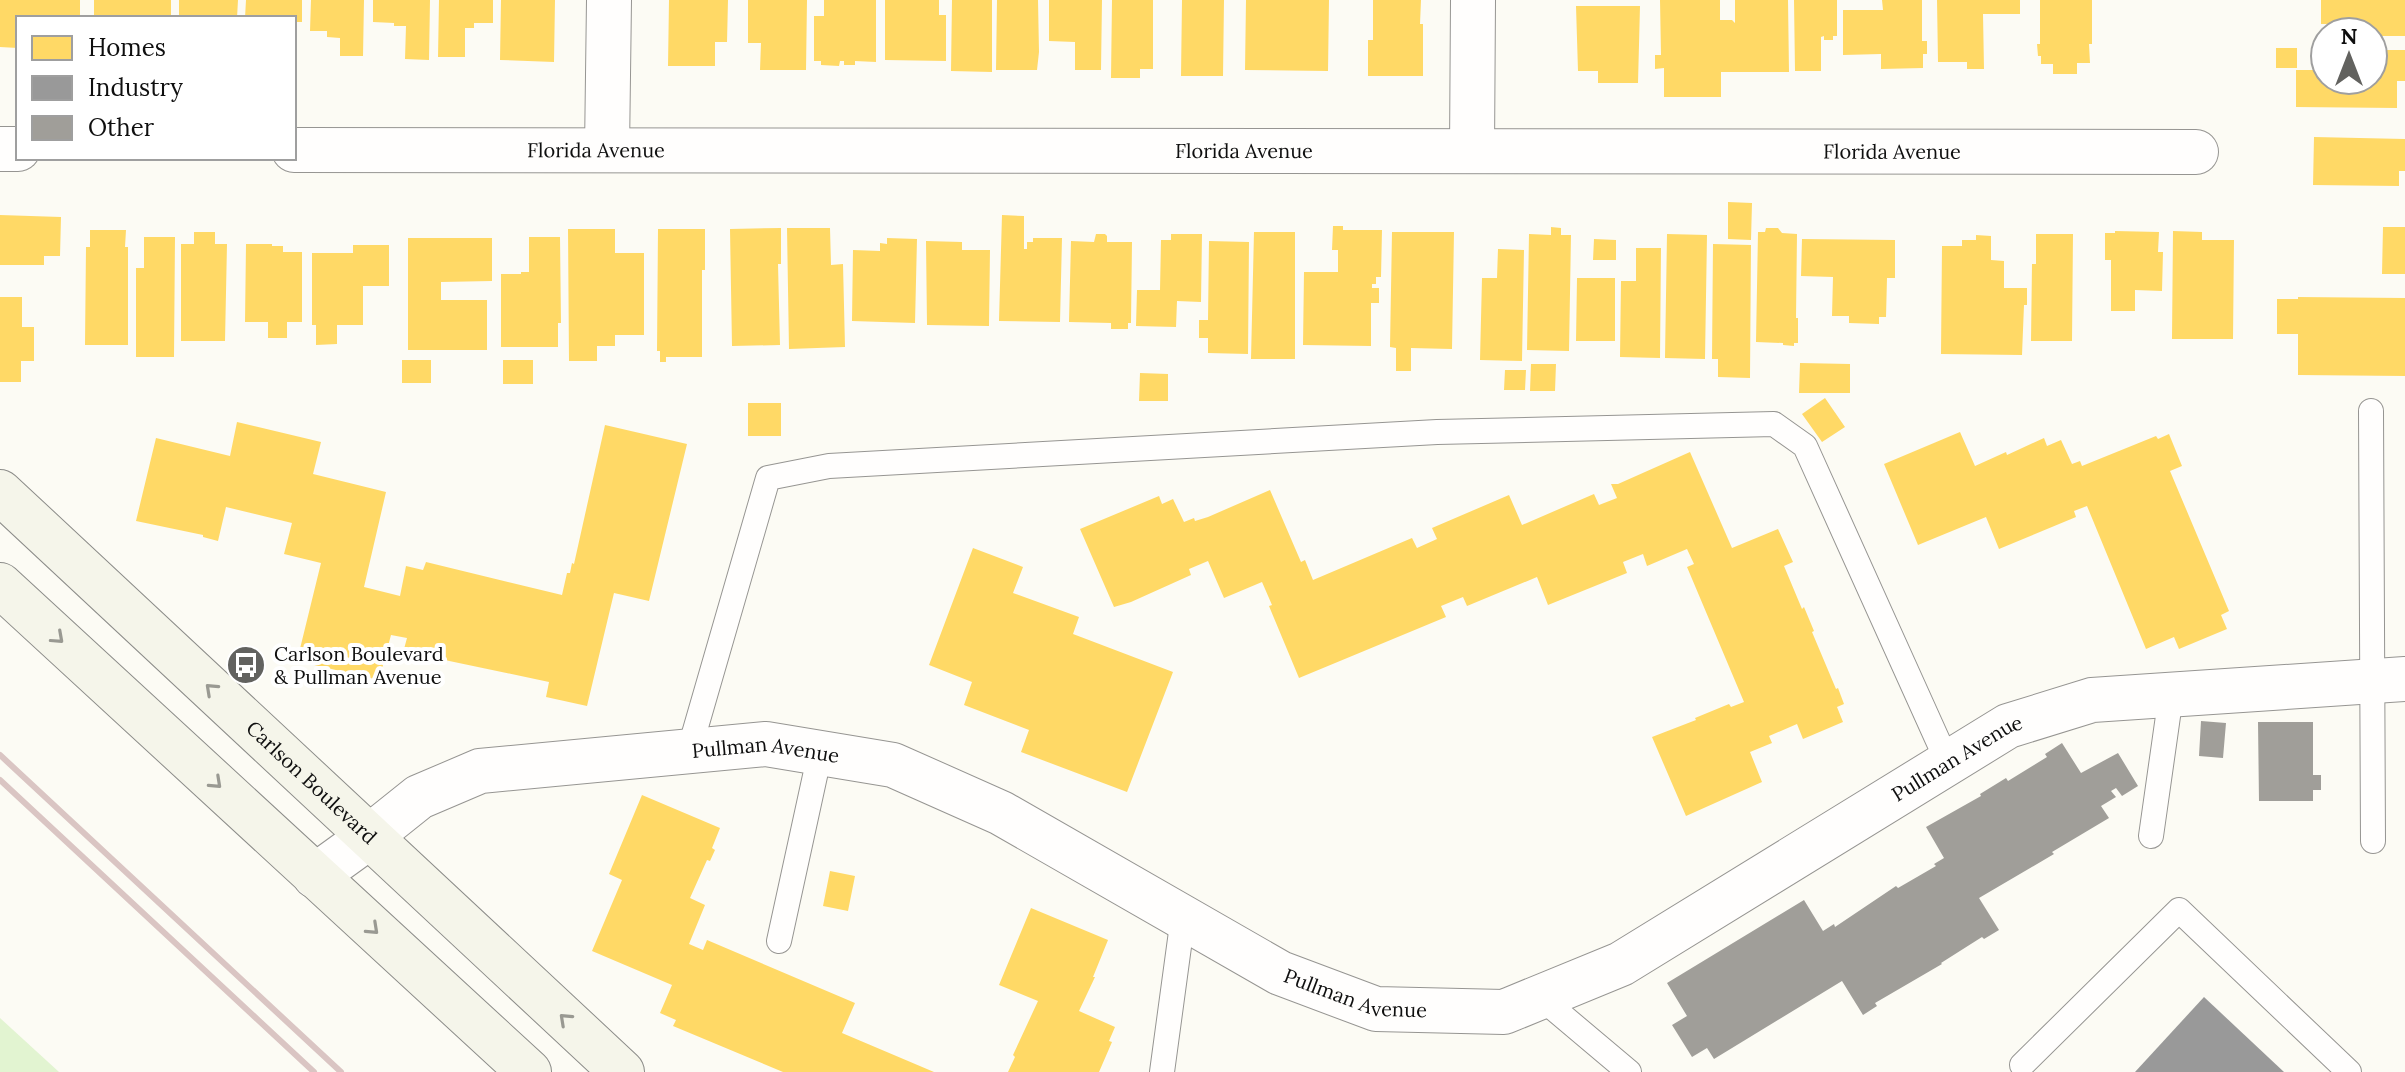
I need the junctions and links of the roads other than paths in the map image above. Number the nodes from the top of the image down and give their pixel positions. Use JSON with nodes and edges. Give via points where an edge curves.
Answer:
{"nodes":[{"id":1,"x":609,"y":0,"type":"edge"},
{"id":2,"x":1473,"y":0,"type":"edge"},
{"id":3,"x":296,"y":150,"type":"edge"},
{"id":4,"x":607,"y":150,"type":"junction"},
{"id":5,"x":1472,"y":151,"type":"junction"},
{"id":6,"x":2196,"y":152,"type":"dead end"},
{"id":7,"x":2371,"y":411,"type":"dead end"},
{"id":8,"x":0,"y":492,"type":"edge"},
{"id":9,"x":0,"y":585,"type":"edge"},
{"id":10,"x":2389,"y":680,"type":"edge"},
{"id":11,"x":2171,"y":695,"type":"junction"},
{"id":12,"x":689,"y":751,"type":"junction"},
{"id":13,"x":820,"y":753,"type":"junction"},
{"id":14,"x":1948,"y":763,"type":"junction"},
{"id":15,"x":2151,"y":836,"type":"dead end"},
{"id":16,"x":369,"y":837,"type":"junction"},
{"id":17,"x":2373,"y":841,"type":"dead end"},
{"id":18,"x":315,"y":876,"type":"junction"},
{"id":19,"x":1183,"y":917,"type":"junction"},
{"id":20,"x":779,"y":941,"type":"dead end"},
{"id":21,"x":1540,"y":997,"type":"junction"},
{"id":22,"x":2022,"y":1065,"type":"dead end"},
{"id":23,"x":529,"y":1072,"type":"edge"},
{"id":24,"x":622,"y":1072,"type":"edge"},
{"id":25,"x":1162,"y":1072,"type":"edge"},
{"id":26,"x":1629,"y":1072,"type":"edge"},
{"id":27,"x":2349,"y":1072,"type":"edge"}],
"edges":[{"from":1,"to":4,"type":"street"},
{"from":2,"to":5,"type":"street"},
{"from":3,"to":4,"type":"street","name":"Florida Avenue"},
{"from":4,"to":5,"type":"street","name":"Florida Avenue"},
{"from":5,"to":6,"type":"street","name":"Florida Avenue"},
{"from":7,"to":10,"type":"lane"},
{"from":16,"to":8,"type":"main road","name":"Carlson Boulevard","one_way":true},
{"from":9,"to":18,"type":"main road","one_way":true},
{"from":10,"to":11,"type":"street","name":"Pullman Avenue"},
{"from":10,"to":17,"type":"lane"},
{"from":11,"to":14,"type":"street","name":"Pullman Avenue","via":[[2092,700],[2008,726]]},
{"from":11,"to":15,"type":"lane"},
{"from":12,"to":13,"type":"street","name":"Pullman Avenue","via":[[766,744]]},
{"from":12,"to":14,"type":"lane","via":[[768,478],[829,466],[1437,432],[1774,424],[1805,446]]},
{"from":12,"to":16,"type":"street","name":"Pullman Avenue","via":[[480,771],[419,797]]},
{"from":13,"to":19,"type":"street","name":"Pullman Avenue","via":[[893,765],[1001,813]]},
{"from":13,"to":20,"type":"lane"},
{"from":14,"to":21,"type":"street","name":"Pullman Avenue","via":[[1621,964]]},
{"from":16,"to":18,"type":"street","name":"Pullman Avenue"},
{"from":24,"to":16,"type":"main road","name":"Carlson Boulevard","one_way":true},
{"from":18,"to":23,"type":"main road","one_way":true},
{"from":19,"to":21,"type":"street","name":"Pullman Avenue","via":[[1280,973],[1376,1009],[1504,1012]]},
{"from":19,"to":25,"type":"lane"},
{"from":21,"to":26,"type":"lane"},
{"from":22,"to":27,"type":"lane","via":[[2179,910]]}]}
